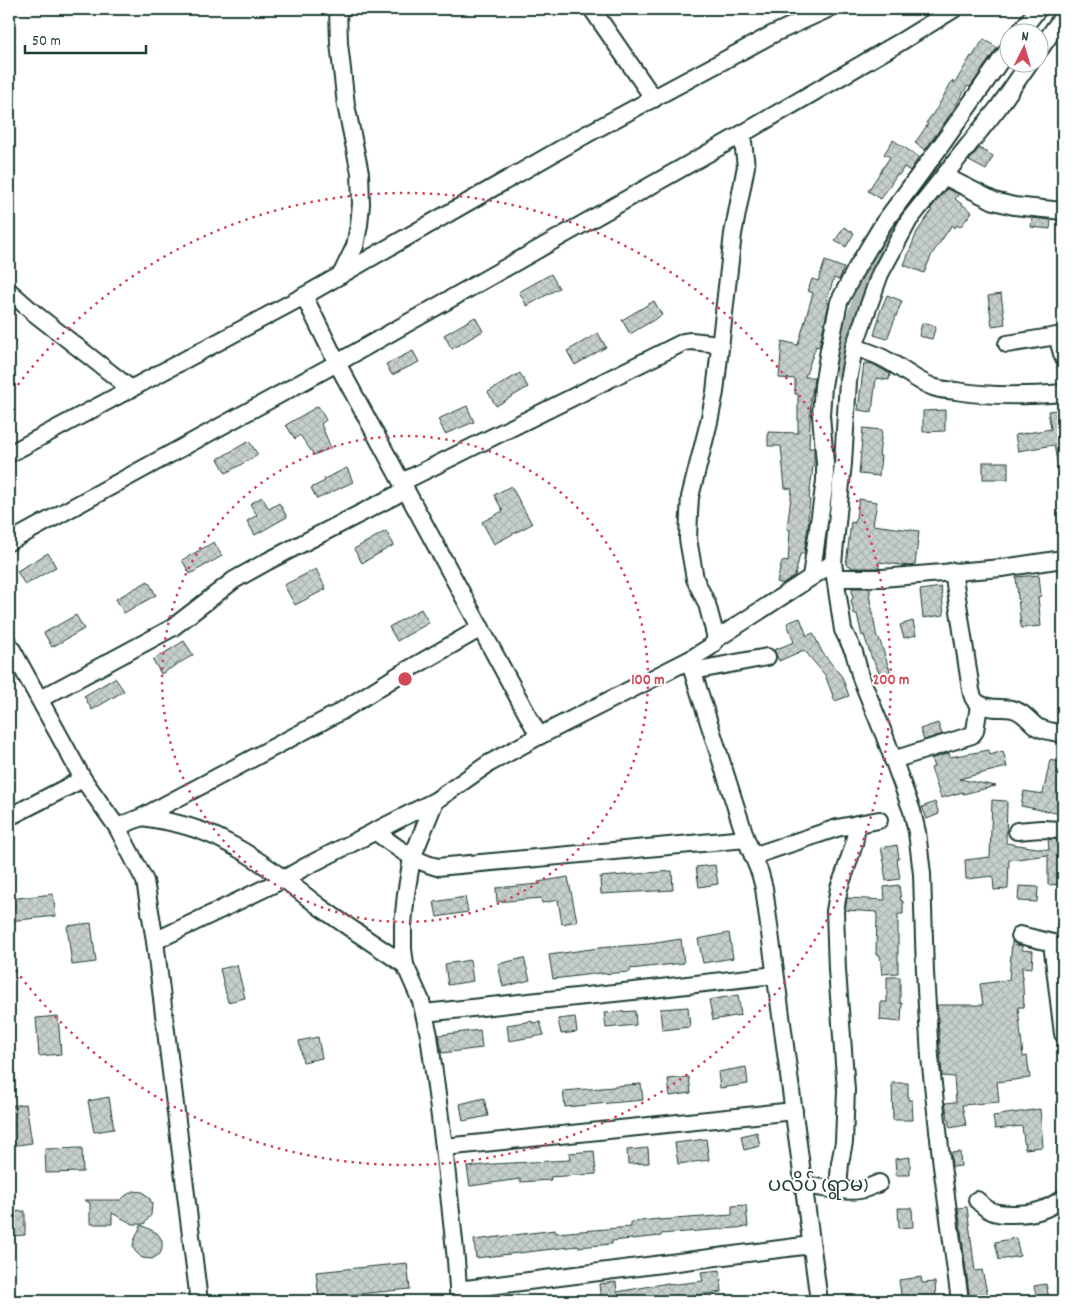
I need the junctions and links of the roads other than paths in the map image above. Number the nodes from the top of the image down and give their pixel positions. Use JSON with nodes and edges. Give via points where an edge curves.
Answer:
{"nodes":[{"id":1,"x":338,"y":9,"type":"edge"},
{"id":2,"x":592,"y":9,"type":"edge"},
{"id":3,"x":828,"y":9,"type":"edge"},
{"id":4,"x":954,"y":9,"type":"edge"},
{"id":5,"x":1038,"y":9,"type":"edge"},
{"id":6,"x":1063,"y":16,"type":"edge"},
{"id":7,"x":1028,"y":22,"type":"edge"},
{"id":8,"x":1050,"y":35,"type":"edge"},
{"id":9,"x":1000,"y":61,"type":"edge"},
{"id":10,"x":1023,"y":72,"type":"edge"},
{"id":11,"x":654,"y":98,"type":"junction"},
{"id":12,"x":742,"y":134,"type":"junction"},
{"id":13,"x":944,"y":176,"type":"junction"},
{"id":14,"x":1063,"y":210,"type":"edge"},
{"id":15,"x":341,"y":275,"type":"junction"},
{"id":16,"x":9,"y":291,"type":"edge"},
{"id":17,"x":304,"y":296,"type":"junction"},
{"id":18,"x":1060,"y":336,"type":"edge"},
{"id":19,"x":720,"y":344,"type":"junction"},
{"id":20,"x":1007,"y":344,"type":"dead end"},
{"id":21,"x":854,"y":347,"type":"junction"},
{"id":22,"x":1063,"y":357,"type":"edge"},
{"id":23,"x":337,"y":363,"type":"junction"},
{"id":24,"x":131,"y":389,"type":"junction"},
{"id":25,"x":843,"y":389,"type":"junction"},
{"id":26,"x":1063,"y":394,"type":"edge"},
{"id":27,"x":822,"y":403,"type":"junction"},
{"id":28,"x":9,"y":454,"type":"edge"},
{"id":29,"x":404,"y":486,"type":"junction"},
{"id":30,"x":9,"y":542,"type":"edge"},
{"id":31,"x":1063,"y":559,"type":"edge"},
{"id":32,"x":835,"y":570,"type":"junction"},
{"id":33,"x":952,"y":571,"type":"junction"},
{"id":34,"x":814,"y":576,"type":"junction"},
{"id":35,"x":481,"y":628,"type":"junction"},
{"id":36,"x":715,"y":640,"type":"junction"},
{"id":37,"x":9,"y":644,"type":"edge"},
{"id":38,"x":767,"y":657,"type":"dead end"},
{"id":39,"x":691,"y":666,"type":"junction"},
{"id":40,"x":40,"y":698,"type":"junction"},
{"id":41,"x":979,"y":704,"type":"junction"},
{"id":42,"x":1063,"y":734,"type":"edge"},
{"id":43,"x":539,"y":736,"type":"junction"},
{"id":44,"x":893,"y":760,"type":"junction"},
{"id":45,"x":83,"y":779,"type":"junction"},
{"id":46,"x":435,"y":801,"type":"junction"},
{"id":47,"x":9,"y":817,"type":"edge"},
{"id":48,"x":142,"y":817,"type":"junction"},
{"id":49,"x":879,"y":820,"type":"dead end"},
{"id":50,"x":857,"y":824,"type":"junction"},
{"id":51,"x":116,"y":827,"type":"junction"},
{"id":52,"x":1063,"y":830,"type":"edge"},
{"id":53,"x":1017,"y":831,"type":"dead end"},
{"id":54,"x":375,"y":832,"type":"junction"},
{"id":55,"x":746,"y":839,"type":"junction"},
{"id":56,"x":753,"y":856,"type":"junction"},
{"id":57,"x":412,"y":858,"type":"junction"},
{"id":58,"x":284,"y":879,"type":"junction"},
{"id":59,"x":1020,"y":935,"type":"dead end"},
{"id":60,"x":155,"y":941,"type":"junction"},
{"id":61,"x":1058,"y":945,"type":"edge"},
{"id":62,"x":405,"y":966,"type":"junction"},
{"id":63,"x":775,"y":975,"type":"junction"},
{"id":64,"x":424,"y":1012,"type":"junction"},
{"id":65,"x":1063,"y":1034,"type":"edge"},
{"id":66,"x":794,"y":1111,"type":"junction"},
{"id":67,"x":444,"y":1147,"type":"junction"},
{"id":68,"x":878,"y":1183,"type":"dead end"},
{"id":69,"x":803,"y":1185,"type":"junction"},
{"id":70,"x":838,"y":1190,"type":"junction"},
{"id":71,"x":1063,"y":1198,"type":"edge"},
{"id":72,"x":977,"y":1200,"type":"dead end"},
{"id":73,"x":811,"y":1245,"type":"junction"},
{"id":74,"x":458,"y":1296,"type":"edge"},
{"id":75,"x":199,"y":1301,"type":"edge"},
{"id":76,"x":819,"y":1301,"type":"edge"},
{"id":77,"x":960,"y":1301,"type":"edge"}],
"edges":[{"from":1,"to":15,"type":"street","via":[[346,105],[360,173],[361,204],[355,246]]},
{"from":2,"to":11,"type":"street"},
{"from":3,"to":11,"type":"street","via":[[773,34]]},
{"from":4,"to":12,"type":"street"},
{"from":5,"to":7,"type":"street"},
{"from":6,"to":8,"type":"street"},
{"from":9,"to":27,"type":"street","via":[[883,224],[856,269],[839,302]]},
{"from":10,"to":13,"type":"street"},
{"from":11,"to":15,"type":"street"},
{"from":12,"to":19,"type":"street","via":[[746,166],[733,234]]},
{"from":12,"to":23,"type":"street"},
{"from":13,"to":14,"type":"street","via":[[1014,206]]},
{"from":13,"to":21,"type":"street","via":[[908,220],[880,274]]},
{"from":15,"to":17,"type":"street"},
{"from":16,"to":24,"type":"street"},
{"from":17,"to":23,"type":"street"},
{"from":17,"to":24,"type":"street"},
{"from":18,"to":20,"type":"street"},
{"from":18,"to":22,"type":"street"},
{"from":19,"to":29,"type":"street","via":[[684,342]]},
{"from":19,"to":36,"type":"street","via":[[715,392],[690,497],[688,539],[695,579],[706,604]]},
{"from":21,"to":25,"type":"street"},
{"from":21,"to":26,"type":"street","via":[[871,352],[934,388],[998,396]]},
{"from":23,"to":29,"type":"street"},
{"from":23,"to":30,"type":"street"},
{"from":24,"to":28,"type":"street"},
{"from":25,"to":27,"type":"street"},
{"from":25,"to":32,"type":"street","via":[[843,463]]},
{"from":27,"to":34,"type":"street","via":[[825,481]]},
{"from":29,"to":35,"type":"street"},
{"from":29,"to":40,"type":"street","via":[[234,580],[172,628]]},
{"from":31,"to":33,"type":"street"},
{"from":32,"to":33,"type":"street","via":[[882,578]]},
{"from":32,"to":34,"type":"street"},
{"from":32,"to":44,"type":"street","via":[[843,630]]},
{"from":33,"to":41,"type":"street","via":[[971,690]]},
{"from":34,"to":36,"type":"street"},
{"from":35,"to":43,"type":"street"},
{"from":35,"to":48,"type":"street","via":[[340,712]]},
{"from":36,"to":39,"type":"street"},
{"from":37,"to":40,"type":"street"},
{"from":38,"to":39,"type":"street"},
{"from":39,"to":43,"type":"street"},
{"from":39,"to":55,"type":"street"},
{"from":40,"to":45,"type":"street"},
{"from":41,"to":42,"type":"street","via":[[1013,709],[1042,730]]},
{"from":41,"to":44,"type":"street","via":[[972,735]]},
{"from":43,"to":46,"type":"street","via":[[488,764]]},
{"from":44,"to":77,"type":"street","via":[[917,832],[922,874],[930,1056]]},
{"from":45,"to":47,"type":"street"},
{"from":45,"to":51,"type":"street"},
{"from":46,"to":54,"type":"street"},
{"from":46,"to":57,"type":"street"},
{"from":48,"to":51,"type":"street"},
{"from":48,"to":58,"type":"street","via":[[167,820],[207,833],[227,842]]},
{"from":49,"to":50,"type":"street"},
{"from":50,"to":56,"type":"street"},
{"from":50,"to":70,"type":"street","via":[[854,844],[838,888],[835,912],[846,1090]]},
{"from":51,"to":60,"type":"street","via":[[145,880]]},
{"from":52,"to":53,"type":"street"},
{"from":54,"to":57,"type":"street"},
{"from":54,"to":58,"type":"street"},
{"from":55,"to":56,"type":"street"},
{"from":55,"to":57,"type":"street","via":[[448,867],[437,867]]},
{"from":56,"to":63,"type":"street","via":[[764,888]]},
{"from":57,"to":62,"type":"street","via":[[403,924]]},
{"from":58,"to":60,"type":"street"},
{"from":58,"to":62,"type":"street"},
{"from":59,"to":61,"type":"street"},
{"from":60,"to":75,"type":"street"},
{"from":61,"to":65,"type":"street"},
{"from":62,"to":64,"type":"street"},
{"from":63,"to":64,"type":"street"},
{"from":63,"to":66,"type":"street"},
{"from":64,"to":67,"type":"street"},
{"from":66,"to":67,"type":"street"},
{"from":66,"to":69,"type":"street"},
{"from":67,"to":74,"type":"street"},
{"from":68,"to":70,"type":"street","via":[[861,1190]]},
{"from":69,"to":70,"type":"street"},
{"from":69,"to":73,"type":"street"},
{"from":71,"to":72,"type":"street","via":[[1042,1211],[1027,1214],[996,1213]]},
{"from":73,"to":74,"type":"street"},
{"from":73,"to":76,"type":"street"}]}
